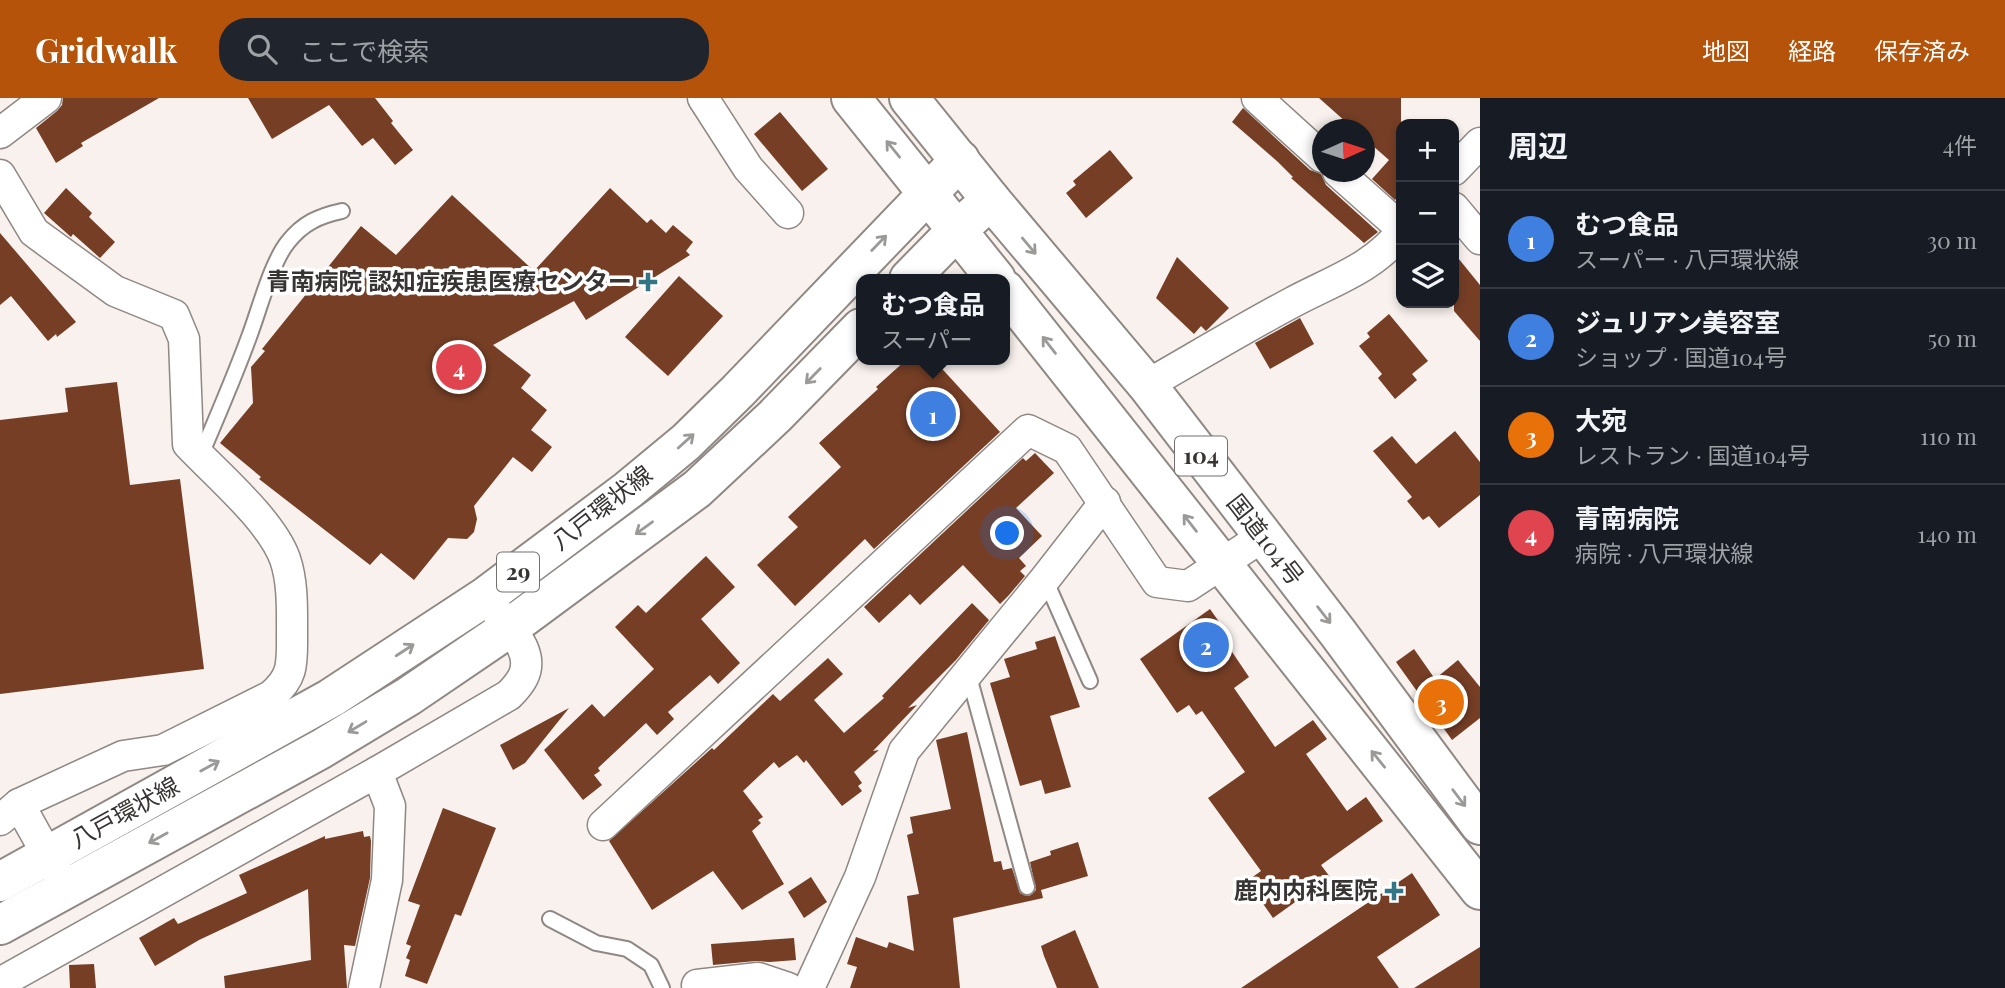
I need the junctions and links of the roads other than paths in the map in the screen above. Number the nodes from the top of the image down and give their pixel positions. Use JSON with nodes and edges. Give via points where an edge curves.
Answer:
{"nodes":[{"id":1,"x":46,"y":98,"type":"edge"},
{"id":2,"x":703,"y":98,"type":"edge"},
{"id":3,"x":850,"y":98,"type":"edge"},
{"id":4,"x":909,"y":98,"type":"edge"},
{"id":5,"x":1257,"y":98,"type":"edge"},
{"id":6,"x":0,"y":133,"type":"edge"},
{"id":7,"x":1480,"y":143,"type":"edge"},
{"id":8,"x":1312,"y":148,"type":"edge"},
{"id":9,"x":960,"y":160,"type":"junction"},
{"id":10,"x":1459,"y":165,"type":"edge"},
{"id":11,"x":0,"y":175,"type":"edge"},
{"id":12,"x":1349,"y":182,"type":"edge"},
{"id":13,"x":928,"y":192,"type":"junction"},
{"id":14,"x":991,"y":200,"type":"junction"},
{"id":15,"x":342,"y":211,"type":"dead end"},
{"id":16,"x":788,"y":213,"type":"dead end"},
{"id":17,"x":1459,"y":214,"type":"edge"},
{"id":18,"x":1396,"y":225,"type":"edge"},
{"id":19,"x":957,"y":230,"type":"junction"},
{"id":20,"x":1396,"y":238,"type":"edge"},
{"id":21,"x":1480,"y":239,"type":"edge"},
{"id":22,"x":914,"y":274,"type":"edge"},
{"id":23,"x":992,"y":274,"type":"edge"},
{"id":24,"x":1010,"y":296,"type":"edge"},
{"id":25,"x":856,"y":333,"type":"edge"},
{"id":26,"x":1147,"y":384,"type":"junction"},
{"id":27,"x":200,"y":457,"type":"junction"},
{"id":28,"x":1105,"y":502,"type":"junction"},
{"id":29,"x":1262,"y":537,"type":"junction"},
{"id":30,"x":1223,"y":564,"type":"junction"},
{"id":31,"x":1045,"y":579,"type":"junction"},
{"id":32,"x":485,"y":597,"type":"junction"},
{"id":33,"x":509,"y":628,"type":"junction"},
{"id":34,"x":967,"y":672,"type":"junction"},
{"id":35,"x":1090,"y":681,"type":"dead end"},
{"id":36,"x":377,"y":772,"type":"junction"},
{"id":37,"x":9,"y":812,"type":"edge"},
{"id":38,"x":603,"y":825,"type":"dead end"},
{"id":39,"x":1480,"y":825,"type":"edge"},
{"id":40,"x":48,"y":855,"type":"junction"},
{"id":41,"x":0,"y":882,"type":"edge"},
{"id":42,"x":1027,"y":887,"type":"dead end"},
{"id":43,"x":66,"y":888,"type":"junction"},
{"id":44,"x":1480,"y":890,"type":"edge"},
{"id":45,"x":550,"y":919,"type":"dead end"},
{"id":46,"x":0,"y":925,"type":"edge"},
{"id":47,"x":0,"y":983,"type":"edge"},
{"id":48,"x":697,"y":985,"type":"dead end"},
{"id":49,"x":364,"y":988,"type":"edge"},
{"id":50,"x":663,"y":988,"type":"edge"},
{"id":51,"x":788,"y":988,"type":"edge"},
{"id":52,"x":809,"y":988,"type":"edge"}],
"edges":[{"from":1,"to":6,"type":"street"},
{"from":2,"to":16,"type":"street","via":[[748,168]]},
{"from":13,"to":3,"type":"main road","one_way":true},
{"from":4,"to":9,"type":"main road","name":"国道104号","number":"104"},
{"from":5,"to":8,"type":"street"},
{"from":7,"to":10,"type":"street"},
{"from":9,"to":13,"type":"main road","name":"八戸環状線","number":"29"},
{"from":9,"to":14,"type":"main road","name":"国道104号","number":"104"},
{"from":11,"to":27,"type":"street","via":[[34,232],[115,291],[174,315],[184,339],[188,444]]},
{"from":12,"to":18,"type":"street"},
{"from":13,"to":19,"type":"main road"},
{"from":32,"to":13,"type":"main road","name":"八戸環状線","number":"29","one_way":true,"via":[[686,442]]},
{"from":14,"to":19,"type":"main road"},
{"from":14,"to":26,"type":"main road","name":"国道104号","number":"104","one_way":true},
{"from":15,"to":27,"type":"lane","via":[[318,216],[286,244]]},
{"from":17,"to":21,"type":"street"},
{"from":19,"to":22,"type":"main road"},
{"from":19,"to":23,"type":"main road"},
{"from":20,"to":26,"type":"street","via":[[1361,269]]},
{"from":30,"to":24,"type":"main road","name":"国道104号","number":"104","one_way":true},
{"from":25,"to":33,"type":"main road","name":"八戸環状線","number":"29","one_way":true,"via":[[697,489]]},
{"from":26,"to":29,"type":"main road","name":"国道104号","number":"104"},
{"from":27,"to":37,"type":"street","via":[[265,524],[285,559],[292,598],[292,659],[286,684],[163,750],[123,756]]},
{"from":28,"to":30,"type":"street","via":[[1157,582],[1188,586]]},
{"from":28,"to":31,"type":"street"},
{"from":28,"to":38,"type":"street","via":[[1067,449],[1028,430]]},
{"from":29,"to":30,"type":"street"},
{"from":29,"to":39,"type":"main road","name":"国道104号","number":"104","one_way":true},
{"from":44,"to":30,"type":"main road","name":"国道104号","number":"104","one_way":true},
{"from":31,"to":34,"type":"street"},
{"from":31,"to":35,"type":"lane"},
{"from":32,"to":33,"type":"street"},
{"from":40,"to":32,"type":"main road","name":"八戸環状線","number":"29","one_way":true,"via":[[331,698]]},
{"from":33,"to":36,"type":"street","via":[[527,662],[509,695]]},
{"from":33,"to":43,"type":"main road","name":"八戸環状線","number":"29","one_way":true,"via":[[321,749]]},
{"from":34,"to":42,"type":"lane"},
{"from":34,"to":52,"type":"street","via":[[904,751],[860,877]]},
{"from":36,"to":47,"type":"street"},
{"from":36,"to":49,"type":"street","via":[[390,806],[387,880]]},
{"from":37,"to":40,"type":"street"},
{"from":40,"to":41,"type":"main road","name":"八戸環状線","number":"29"},
{"from":40,"to":43,"type":"street"},
{"from":43,"to":46,"type":"main road","name":"八戸環状線","number":"29"},
{"from":45,"to":50,"type":"lane","via":[[596,943],[627,949],[651,965]]},
{"from":48,"to":51,"type":"street","via":[[758,978]]}]}
